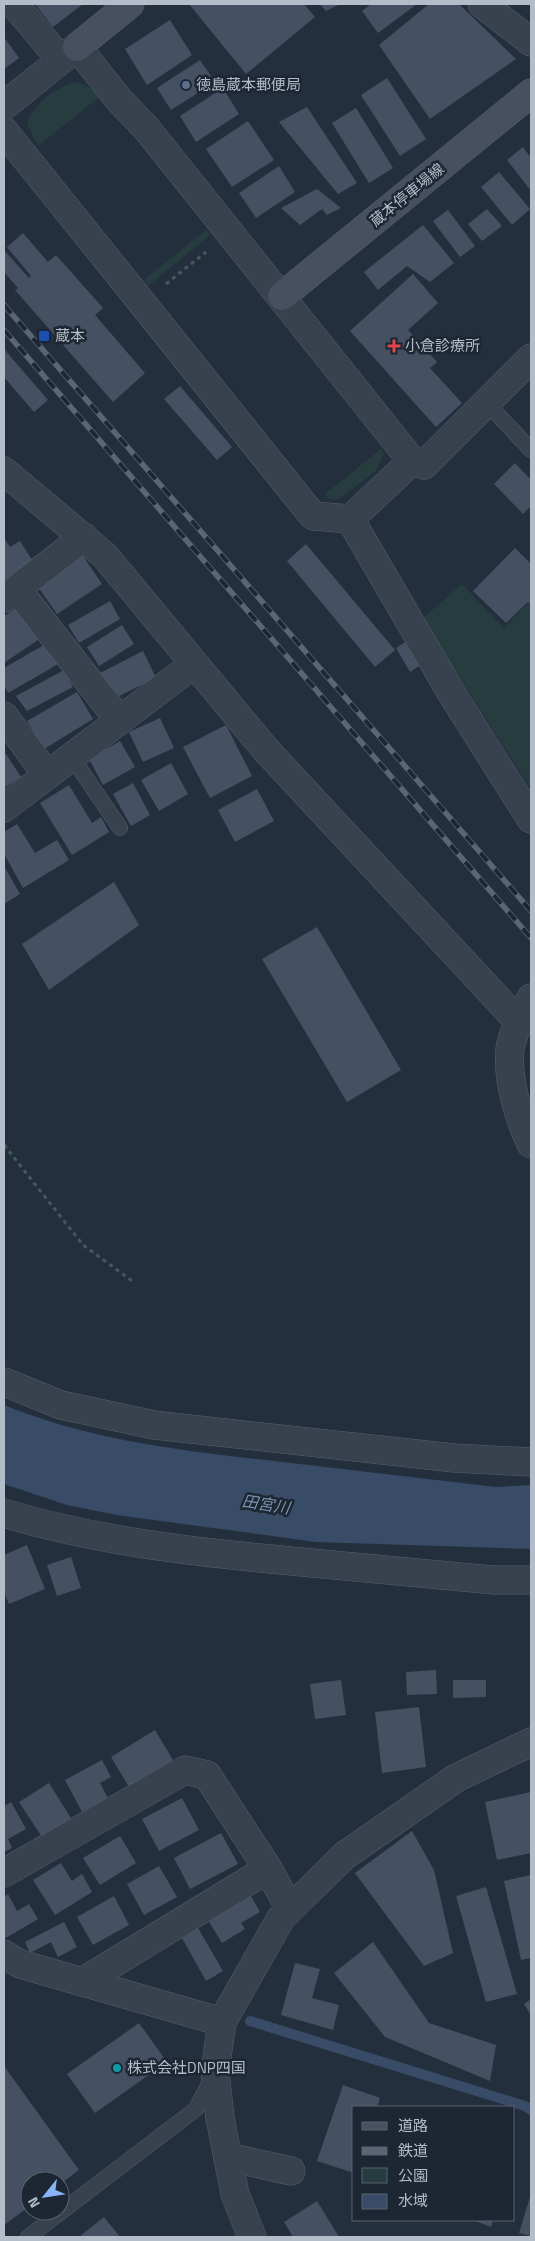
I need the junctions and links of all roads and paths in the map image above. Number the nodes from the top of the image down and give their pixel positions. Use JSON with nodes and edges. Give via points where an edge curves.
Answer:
{"nodes":[{"id":1,"x":14,"y":4,"type":"edge"},
{"id":2,"x":130,"y":4,"type":"edge"},
{"id":3,"x":482,"y":4,"type":"edge"},
{"id":4,"x":531,"y":42,"type":"edge"},
{"id":5,"x":69,"y":54,"type":"junction"},
{"id":6,"x":531,"y":94,"type":"edge"},
{"id":7,"x":4,"y":106,"type":"edge"},
{"id":8,"x":4,"y":131,"type":"edge"},
{"id":9,"x":212,"y":248,"type":"dead end"},
{"id":10,"x":162,"y":287,"type":"dead end"},
{"id":11,"x":282,"y":296,"type":"junction"},
{"id":12,"x":531,"y":358,"type":"edge"},
{"id":13,"x":486,"y":402,"type":"junction"},
{"id":14,"x":531,"y":450,"type":"edge"},
{"id":15,"x":412,"y":461,"type":"junction"},
{"id":16,"x":4,"y":471,"type":"edge"},
{"id":17,"x":350,"y":519,"type":"junction"},
{"id":18,"x":84,"y":537,"type":"junction"},
{"id":19,"x":11,"y":593,"type":"edge"},
{"id":20,"x":194,"y":664,"type":"junction"},
{"id":21,"x":4,"y":716,"type":"edge"},
{"id":22,"x":119,"y":720,"type":"junction"},
{"id":23,"x":71,"y":756,"type":"junction"},
{"id":24,"x":47,"y":774,"type":"junction"},
{"id":25,"x":4,"y":808,"type":"edge"},
{"id":26,"x":531,"y":819,"type":"edge"},
{"id":27,"x":120,"y":828,"type":"dead end"},
{"id":28,"x":531,"y":998,"type":"edge"},
{"id":29,"x":519,"y":1022,"type":"junction"},
{"id":30,"x":531,"y":1144,"type":"edge"},
{"id":31,"x":4,"y":1145,"type":"edge"},
{"id":32,"x":136,"y":1283,"type":"dead end"},
{"id":33,"x":4,"y":1382,"type":"edge"},
{"id":34,"x":531,"y":1462,"type":"edge"},
{"id":35,"x":4,"y":1513,"type":"edge"},
{"id":36,"x":531,"y":1580,"type":"edge"},
{"id":37,"x":531,"y":1742,"type":"edge"},
{"id":38,"x":268,"y":1869,"type":"junction"},
{"id":39,"x":4,"y":1873,"type":"edge"},
{"id":40,"x":290,"y":1909,"type":"junction"},
{"id":41,"x":4,"y":1954,"type":"edge"},
{"id":42,"x":82,"y":1982,"type":"junction"},
{"id":43,"x":222,"y":2022,"type":"junction"},
{"id":44,"x":215,"y":2071,"type":"junction"},
{"id":45,"x":228,"y":2157,"type":"junction"},
{"id":46,"x":292,"y":2171,"type":"dead end"},
{"id":47,"x":28,"y":2237,"type":"edge"},
{"id":48,"x":252,"y":2237,"type":"edge"}],
"edges":[{"from":1,"to":5,"type":"street"},
{"from":2,"to":5,"type":"main road"},
{"from":3,"to":4,"type":"street"},
{"from":5,"to":7,"type":"street"},
{"from":5,"to":11,"type":"street","via":[[146,128]]},
{"from":6,"to":11,"type":"main road","name":"蔵本停車場線"},
{"from":8,"to":17,"type":"street","via":[[313,516]]},
{"from":9,"to":10,"type":"path"},
{"from":11,"to":15,"type":"street"},
{"from":12,"to":13,"type":"street"},
{"from":13,"to":14,"type":"lane"},
{"from":13,"to":15,"type":"street","via":[[424,465]]},
{"from":15,"to":17,"type":"street"},
{"from":16,"to":18,"type":"street"},
{"from":17,"to":26,"type":"street","via":[[452,694]]},
{"from":18,"to":19,"type":"street"},
{"from":18,"to":20,"type":"street","via":[[105,556]]},
{"from":19,"to":22,"type":"street","via":[[27,602]]},
{"from":20,"to":22,"type":"street"},
{"from":20,"to":29,"type":"street","via":[[266,750]]},
{"from":21,"to":24,"type":"street"},
{"from":22,"to":23,"type":"street"},
{"from":23,"to":24,"type":"street"},
{"from":23,"to":27,"type":"lane"},
{"from":24,"to":25,"type":"street"},
{"from":28,"to":29,"type":"street"},
{"from":29,"to":30,"type":"street","via":[[510,1048],[512,1088]]},
{"from":31,"to":32,"type":"path","via":[[83,1245]]},
{"from":33,"to":34,"type":"street","via":[[61,1405],[154,1425],[454,1458]]},
{"from":35,"to":36,"type":"street","via":[[42,1525],[114,1539],[224,1554],[494,1580]]},
{"from":37,"to":40,"type":"street","via":[[456,1778],[344,1856]]},
{"from":38,"to":39,"type":"street","via":[[207,1775],[185,1770]]},
{"from":38,"to":40,"type":"street"},
{"from":38,"to":42,"type":"street"},
{"from":40,"to":43,"type":"street"},
{"from":41,"to":42,"type":"street","via":[[20,1964]]},
{"from":42,"to":43,"type":"street"},
{"from":43,"to":44,"type":"street"},
{"from":44,"to":45,"type":"street"},
{"from":44,"to":47,"type":"lane","via":[[196,2109]]},
{"from":45,"to":46,"type":"street"},
{"from":45,"to":48,"type":"street","via":[[236,2194]]}]}
